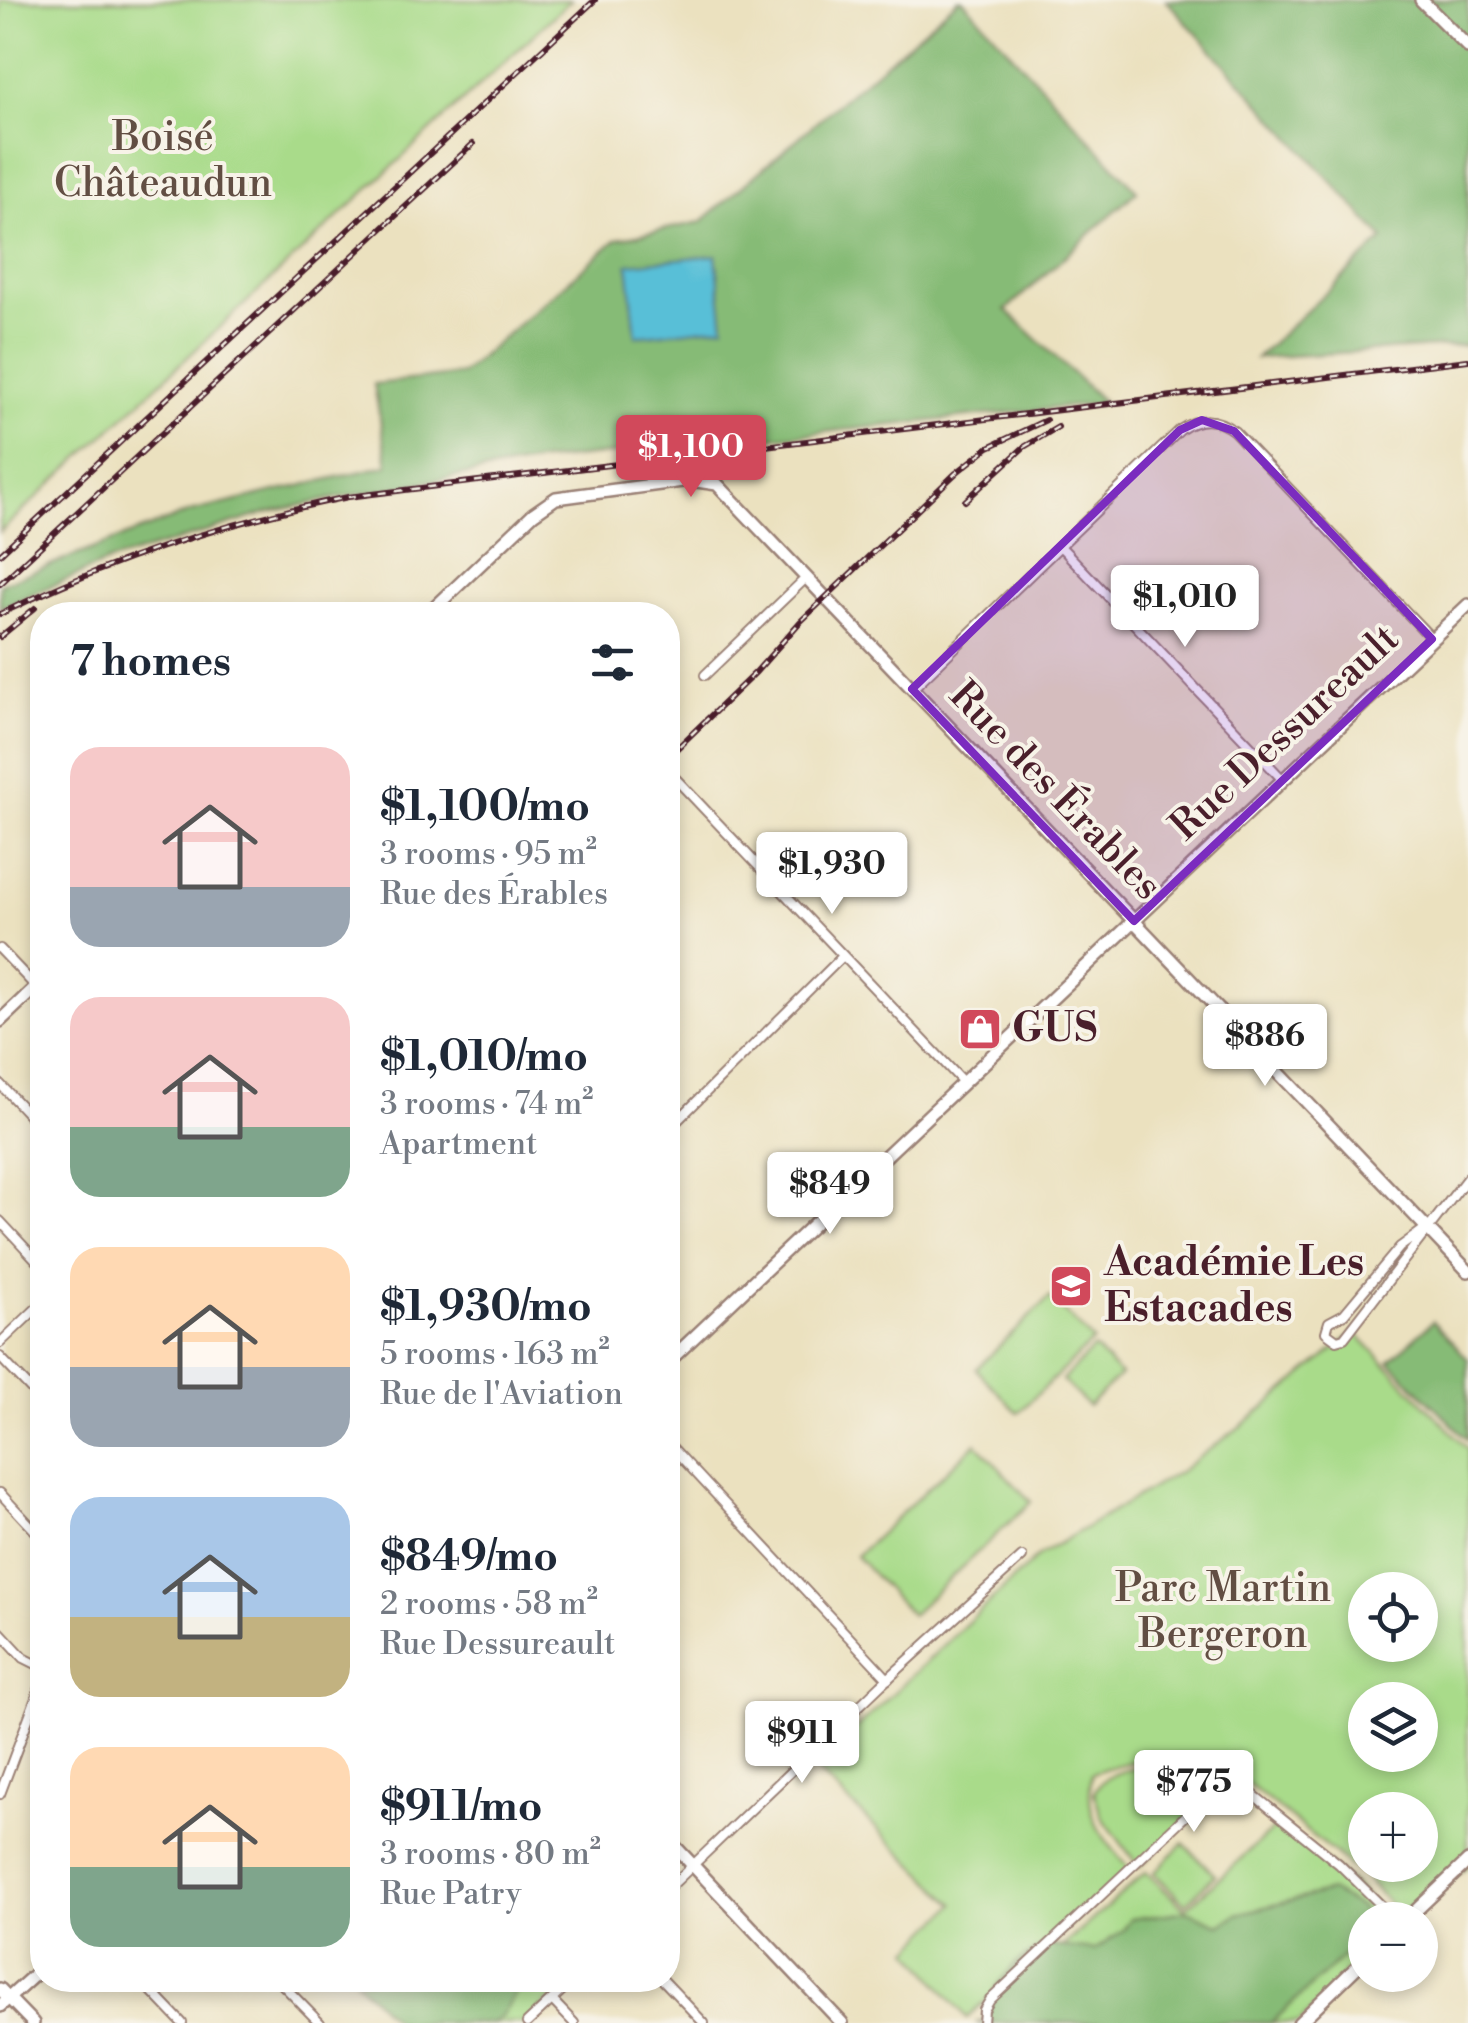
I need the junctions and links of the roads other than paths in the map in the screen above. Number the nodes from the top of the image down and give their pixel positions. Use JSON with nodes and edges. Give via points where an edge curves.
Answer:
{"nodes":[{"id":1,"x":1421,"y":0,"type":"edge"},
{"id":2,"x":1468,"y":46,"type":"edge"},
{"id":3,"x":1060,"y":546,"type":"junction"},
{"id":4,"x":806,"y":578,"type":"junction"},
{"id":5,"x":441,"y":602,"type":"edge"},
{"id":6,"x":1468,"y":605,"type":"edge"},
{"id":7,"x":1432,"y":639,"type":"junction"},
{"id":8,"x":705,"y":675,"type":"dead end"},
{"id":9,"x":912,"y":689,"type":"junction"},
{"id":10,"x":1283,"y":780,"type":"junction"},
{"id":11,"x":680,"y":783,"type":"edge"},
{"id":12,"x":1134,"y":922,"type":"junction"},
{"id":13,"x":0,"y":949,"type":"edge"},
{"id":14,"x":843,"y":956,"type":"junction"},
{"id":15,"x":30,"y":978,"type":"edge"},
{"id":16,"x":30,"y":996,"type":"edge"},
{"id":17,"x":0,"y":1021,"type":"edge"},
{"id":18,"x":963,"y":1082,"type":"junction"},
{"id":19,"x":0,"y":1084,"type":"edge"},
{"id":20,"x":30,"y":1116,"type":"edge"},
{"id":21,"x":680,"y":1118,"type":"edge"},
{"id":22,"x":1468,"y":1176,"type":"edge"},
{"id":23,"x":0,"y":1221,"type":"edge"},
{"id":24,"x":1426,"y":1228,"type":"junction"},
{"id":25,"x":30,"y":1253,"type":"edge"},
{"id":26,"x":1468,"y":1271,"type":"edge"},
{"id":27,"x":30,"y":1314,"type":"edge"},
{"id":28,"x":0,"y":1343,"type":"edge"},
{"id":29,"x":680,"y":1351,"type":"edge"},
{"id":30,"x":0,"y":1356,"type":"edge"},
{"id":31,"x":30,"y":1389,"type":"edge"},
{"id":32,"x":680,"y":1456,"type":"edge"},
{"id":33,"x":0,"y":1494,"type":"edge"},
{"id":34,"x":30,"y":1525,"type":"edge"},
{"id":35,"x":1022,"y":1557,"type":"dead end"},
{"id":36,"x":0,"y":1632,"type":"edge"},
{"id":37,"x":30,"y":1661,"type":"edge"},
{"id":38,"x":888,"y":1679,"type":"junction"},
{"id":39,"x":30,"y":1714,"type":"edge"},
{"id":40,"x":0,"y":1794,"type":"edge"},
{"id":41,"x":680,"y":1852,"type":"edge"},
{"id":42,"x":1468,"y":1861,"type":"edge"},
{"id":43,"x":692,"y":1865,"type":"junction"},
{"id":44,"x":680,"y":1877,"type":"edge"},
{"id":45,"x":1378,"y":1902,"type":"edge"},
{"id":46,"x":1425,"y":1902,"type":"edge"},
{"id":47,"x":1348,"y":1975,"type":"edge"},
{"id":48,"x":30,"y":1977,"type":"edge"},
{"id":49,"x":152,"y":1992,"type":"edge"},
{"id":50,"x":290,"y":1992,"type":"edge"},
{"id":51,"x":560,"y":1992,"type":"edge"},
{"id":52,"x":675,"y":1992,"type":"edge"},
{"id":53,"x":3,"y":1998,"type":"edge"},
{"id":54,"x":552,"y":2000,"type":"junction"},
{"id":55,"x":34,"y":2023,"type":"edge"},
{"id":56,"x":182,"y":2023,"type":"edge"},
{"id":57,"x":320,"y":2023,"type":"edge"},
{"id":58,"x":526,"y":2023,"type":"edge"},
{"id":59,"x":574,"y":2023,"type":"edge"},
{"id":60,"x":704,"y":2023,"type":"edge"},
{"id":61,"x":842,"y":2023,"type":"edge"},
{"id":62,"x":984,"y":2023,"type":"edge"},
{"id":63,"x":1299,"y":2023,"type":"edge"}],
"edges":[{"from":1,"to":2,"type":"street"},
{"from":3,"to":7,"type":"street","via":[[1180,430],[1214,420],[1234,431]]},
{"from":3,"to":9,"type":"street"},
{"from":3,"to":10,"type":"street"},
{"from":4,"to":5,"type":"street","name":"Rue des Érables","via":[[712,482],[681,480],[570,494],[544,505]]},
{"from":4,"to":8,"type":"street"},
{"from":4,"to":9,"type":"street","name":"Rue des Érables"},
{"from":6,"to":7,"type":"street","name":"Rue Dessureault"},
{"from":7,"to":10,"type":"street","name":"Rue Dessureault"},
{"from":9,"to":12,"type":"street","name":"Rue des Érables"},
{"from":10,"to":12,"type":"street","name":"Rue Dessureault"},
{"from":11,"to":14,"type":"street"},
{"from":12,"to":18,"type":"street","name":"Rue Dessureault"},
{"from":12,"to":24,"type":"street","name":"Rue des Érables"},
{"from":13,"to":15,"type":"street"},
{"from":14,"to":18,"type":"street"},
{"from":14,"to":21,"type":"street"},
{"from":16,"to":17,"type":"street"},
{"from":18,"to":29,"type":"street","name":"Rue Dessureault"},
{"from":19,"to":20,"type":"street"},
{"from":22,"to":24,"type":"street"},
{"from":23,"to":25,"type":"street"},
{"from":24,"to":24,"type":"street","via":[[1329,1322],[1330,1338],[1344,1338]]},
{"from":24,"to":26,"type":"street","name":"Rue des Érables"},
{"from":27,"to":28,"type":"street"},
{"from":30,"to":31,"type":"street"},
{"from":32,"to":38,"type":"street"},
{"from":33,"to":34,"type":"street"},
{"from":35,"to":38,"type":"street"},
{"from":36,"to":37,"type":"street"},
{"from":38,"to":43,"type":"street"},
{"from":39,"to":40,"type":"street"},
{"from":41,"to":43,"type":"street"},
{"from":42,"to":46,"type":"street"},
{"from":43,"to":44,"type":"street"},
{"from":43,"to":61,"type":"street"},
{"from":45,"to":62,"type":"street","via":[[1229,1776],[990,2000]]},
{"from":47,"to":63,"type":"street"},
{"from":48,"to":53,"type":"street"},
{"from":49,"to":56,"type":"street"},
{"from":50,"to":57,"type":"street"},
{"from":51,"to":54,"type":"street"},
{"from":52,"to":60,"type":"street"},
{"from":53,"to":55,"type":"street"},
{"from":54,"to":58,"type":"street"},
{"from":54,"to":59,"type":"street"}]}
